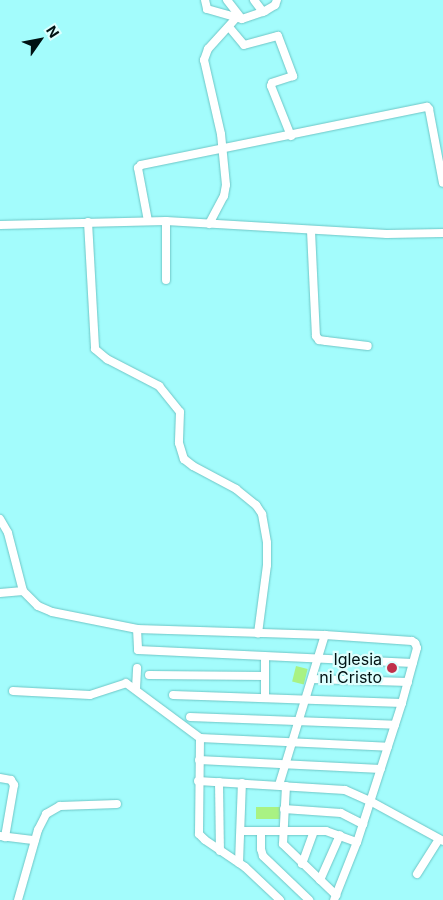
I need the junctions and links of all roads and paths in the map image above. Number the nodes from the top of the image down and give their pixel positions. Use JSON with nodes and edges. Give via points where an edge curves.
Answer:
{"nodes":[{"id":1,"x":206,"y":0,"type":"edge"},
{"id":2,"x":227,"y":0,"type":"edge"},
{"id":3,"x":254,"y":0,"type":"edge"},
{"id":4,"x":277,"y":0,"type":"edge"},
{"id":5,"x":263,"y":12,"type":"junction"},
{"id":6,"x":239,"y":18,"type":"junction"},
{"id":7,"x":229,"y":28,"type":"junction"},
{"id":8,"x":291,"y":136,"type":"junction"},
{"id":9,"x":222,"y":148,"type":"junction"},
{"id":10,"x":443,"y":184,"type":"edge"},
{"id":11,"x":148,"y":221,"type":"junction"},
{"id":12,"x":166,"y":221,"type":"junction"},
{"id":13,"x":88,"y":222,"type":"junction"},
{"id":14,"x":209,"y":224,"type":"junction"},
{"id":15,"x":0,"y":225,"type":"edge"},
{"id":16,"x":311,"y":231,"type":"junction"},
{"id":17,"x":443,"y":233,"type":"edge"},
{"id":18,"x":166,"y":280,"type":"dead end"},
{"id":19,"x":368,"y":346,"type":"dead end"},
{"id":20,"x":0,"y":519,"type":"edge"},
{"id":21,"x":23,"y":591,"type":"junction"},
{"id":22,"x":0,"y":593,"type":"edge"},
{"id":23,"x":137,"y":628,"type":"junction"},
{"id":24,"x":258,"y":633,"type":"junction"},
{"id":25,"x":325,"y":635,"type":"junction"},
{"id":26,"x":265,"y":657,"type":"junction"},
{"id":27,"x":318,"y":659,"type":"junction"},
{"id":28,"x":413,"y":663,"type":"junction"},
{"id":29,"x":136,"y":668,"type":"dead end"},
{"id":30,"x":148,"y":675,"type":"dead end"},
{"id":31,"x":265,"y":676,"type":"junction"},
{"id":32,"x":312,"y":679,"type":"junction"},
{"id":33,"x":408,"y":682,"type":"junction"},
{"id":34,"x":136,"y":689,"type":"junction"},
{"id":35,"x":13,"y":691,"type":"dead end"},
{"id":36,"x":173,"y":695,"type":"dead end"},
{"id":37,"x":264,"y":698,"type":"junction"},
{"id":38,"x":306,"y":699,"type":"junction"},
{"id":39,"x":402,"y":703,"type":"junction"},
{"id":40,"x":190,"y":717,"type":"dead end"},
{"id":41,"x":299,"y":721,"type":"junction"},
{"id":42,"x":395,"y":726,"type":"junction"},
{"id":43,"x":200,"y":738,"type":"junction"},
{"id":44,"x":292,"y":743,"type":"junction"},
{"id":45,"x":388,"y":748,"type":"junction"},
{"id":46,"x":199,"y":760,"type":"junction"},
{"id":47,"x":285,"y":764,"type":"junction"},
{"id":48,"x":381,"y":769,"type":"junction"},
{"id":49,"x":0,"y":778,"type":"edge"},
{"id":50,"x":198,"y":781,"type":"junction"},
{"id":51,"x":219,"y":782,"type":"junction"},
{"id":52,"x":242,"y":783,"type":"junction"},
{"id":53,"x":282,"y":786,"type":"junction"},
{"id":54,"x":370,"y":801,"type":"junction"},
{"id":55,"x":117,"y":804,"type":"dead end"},
{"id":56,"x":284,"y":809,"type":"junction"},
{"id":57,"x":363,"y":824,"type":"junction"},
{"id":58,"x":283,"y":830,"type":"junction"},
{"id":59,"x":242,"y":831,"type":"junction"},
{"id":60,"x":261,"y":831,"type":"junction"},
{"id":61,"x":314,"y":831,"type":"junction"},
{"id":62,"x":340,"y":835,"type":"junction"},
{"id":63,"x":3,"y":836,"type":"edge"},
{"id":64,"x":35,"y":840,"type":"junction"},
{"id":65,"x":441,"y":840,"type":"edge"},
{"id":66,"x":357,"y":842,"type":"junction"},
{"id":67,"x":220,"y":851,"type":"junction"},
{"id":68,"x":239,"y":863,"type":"junction"},
{"id":69,"x":302,"y":864,"type":"junction"},
{"id":70,"x":417,"y":874,"type":"dead end"},
{"id":71,"x":320,"y":880,"type":"junction"},
{"id":72,"x":335,"y":898,"type":"edge"},
{"id":73,"x":18,"y":900,"type":"edge"},
{"id":74,"x":280,"y":900,"type":"edge"},
{"id":75,"x":308,"y":900,"type":"edge"}],
"edges":[{"from":1,"to":6,"type":"street","via":[[207,10]]},
{"from":2,"to":6,"type":"street"},
{"from":3,"to":5,"type":"street"},
{"from":4,"to":5,"type":"street","via":[[275,6]]},
{"from":5,"to":6,"type":"street"},
{"from":6,"to":7,"type":"street"},
{"from":7,"to":8,"type":"street","via":[[244,45],[278,36],[292,76],[271,86]]},
{"from":7,"to":9,"type":"street","via":[[208,49],[204,60]]},
{"from":8,"to":9,"type":"street"},
{"from":8,"to":10,"type":"street","via":[[428,108]]},
{"from":9,"to":11,"type":"street","via":[[139,166]]},
{"from":9,"to":14,"type":"street","via":[[226,191]]},
{"from":11,"to":12,"type":"street"},
{"from":11,"to":13,"type":"street"},
{"from":12,"to":14,"type":"street"},
{"from":12,"to":18,"type":"street"},
{"from":13,"to":15,"type":"street"},
{"from":13,"to":24,"type":"street","via":[[95,349],[107,359],[160,386],[180,412],[180,443],[184,458],[236,488],[262,514],[267,565]]},
{"from":14,"to":16,"type":"street"},
{"from":16,"to":17,"type":"street","via":[[395,235]]},
{"from":16,"to":19,"type":"street","via":[[316,336],[326,342]]},
{"from":20,"to":21,"type":"street","via":[[8,532]]},
{"from":21,"to":22,"type":"street"},
{"from":21,"to":23,"type":"street","via":[[38,606],[52,612]]},
{"from":23,"to":24,"type":"street"},
{"from":23,"to":26,"type":"street","via":[[138,650]]},
{"from":24,"to":25,"type":"street"},
{"from":25,"to":27,"type":"street"},
{"from":25,"to":28,"type":"street","via":[[414,641],[417,648]]},
{"from":26,"to":27,"type":"street"},
{"from":26,"to":31,"type":"street"},
{"from":27,"to":28,"type":"street"},
{"from":27,"to":32,"type":"street"},
{"from":28,"to":33,"type":"street"},
{"from":29,"to":34,"type":"street"},
{"from":30,"to":31,"type":"street"},
{"from":31,"to":37,"type":"street"},
{"from":32,"to":33,"type":"street"},
{"from":32,"to":38,"type":"street"},
{"from":33,"to":39,"type":"street"},
{"from":34,"to":35,"type":"street","via":[[126,683],[90,695]]},
{"from":34,"to":43,"type":"street"},
{"from":36,"to":37,"type":"street"},
{"from":37,"to":38,"type":"street"},
{"from":38,"to":39,"type":"street"},
{"from":38,"to":41,"type":"street"},
{"from":39,"to":42,"type":"street"},
{"from":40,"to":41,"type":"street"},
{"from":41,"to":42,"type":"street"},
{"from":41,"to":44,"type":"street"},
{"from":42,"to":45,"type":"street"},
{"from":43,"to":44,"type":"street"},
{"from":43,"to":46,"type":"street"},
{"from":44,"to":45,"type":"street"},
{"from":44,"to":47,"type":"street"},
{"from":45,"to":48,"type":"street"},
{"from":46,"to":47,"type":"street"},
{"from":46,"to":50,"type":"street"},
{"from":47,"to":48,"type":"street"},
{"from":47,"to":53,"type":"street"},
{"from":48,"to":54,"type":"street"},
{"from":49,"to":63,"type":"street","via":[[11,780],[14,785]]},
{"from":50,"to":51,"type":"street"},
{"from":50,"to":67,"type":"street","via":[[199,834]]},
{"from":51,"to":52,"type":"street"},
{"from":51,"to":67,"type":"street"},
{"from":52,"to":53,"type":"street"},
{"from":52,"to":59,"type":"street"},
{"from":53,"to":54,"type":"street","via":[[345,790]]},
{"from":53,"to":56,"type":"street"},
{"from":54,"to":57,"type":"street"},
{"from":54,"to":65,"type":"street"},
{"from":55,"to":64,"type":"street","via":[[60,806],[46,814]]},
{"from":56,"to":57,"type":"street","via":[[341,813]]},
{"from":56,"to":58,"type":"street"},
{"from":57,"to":66,"type":"street"},
{"from":58,"to":60,"type":"street"},
{"from":58,"to":61,"type":"street"},
{"from":58,"to":69,"type":"street","via":[[285,846]]},
{"from":59,"to":60,"type":"street"},
{"from":59,"to":68,"type":"street"},
{"from":60,"to":75,"type":"street","via":[[263,856]]},
{"from":61,"to":62,"type":"street"},
{"from":61,"to":69,"type":"street"},
{"from":62,"to":66,"type":"street"},
{"from":62,"to":71,"type":"street"},
{"from":63,"to":64,"type":"street"},
{"from":64,"to":73,"type":"street"},
{"from":65,"to":70,"type":"street"},
{"from":66,"to":72,"type":"street"},
{"from":67,"to":68,"type":"street"},
{"from":68,"to":74,"type":"street"},
{"from":69,"to":71,"type":"street"},
{"from":71,"to":72,"type":"street"}]}
